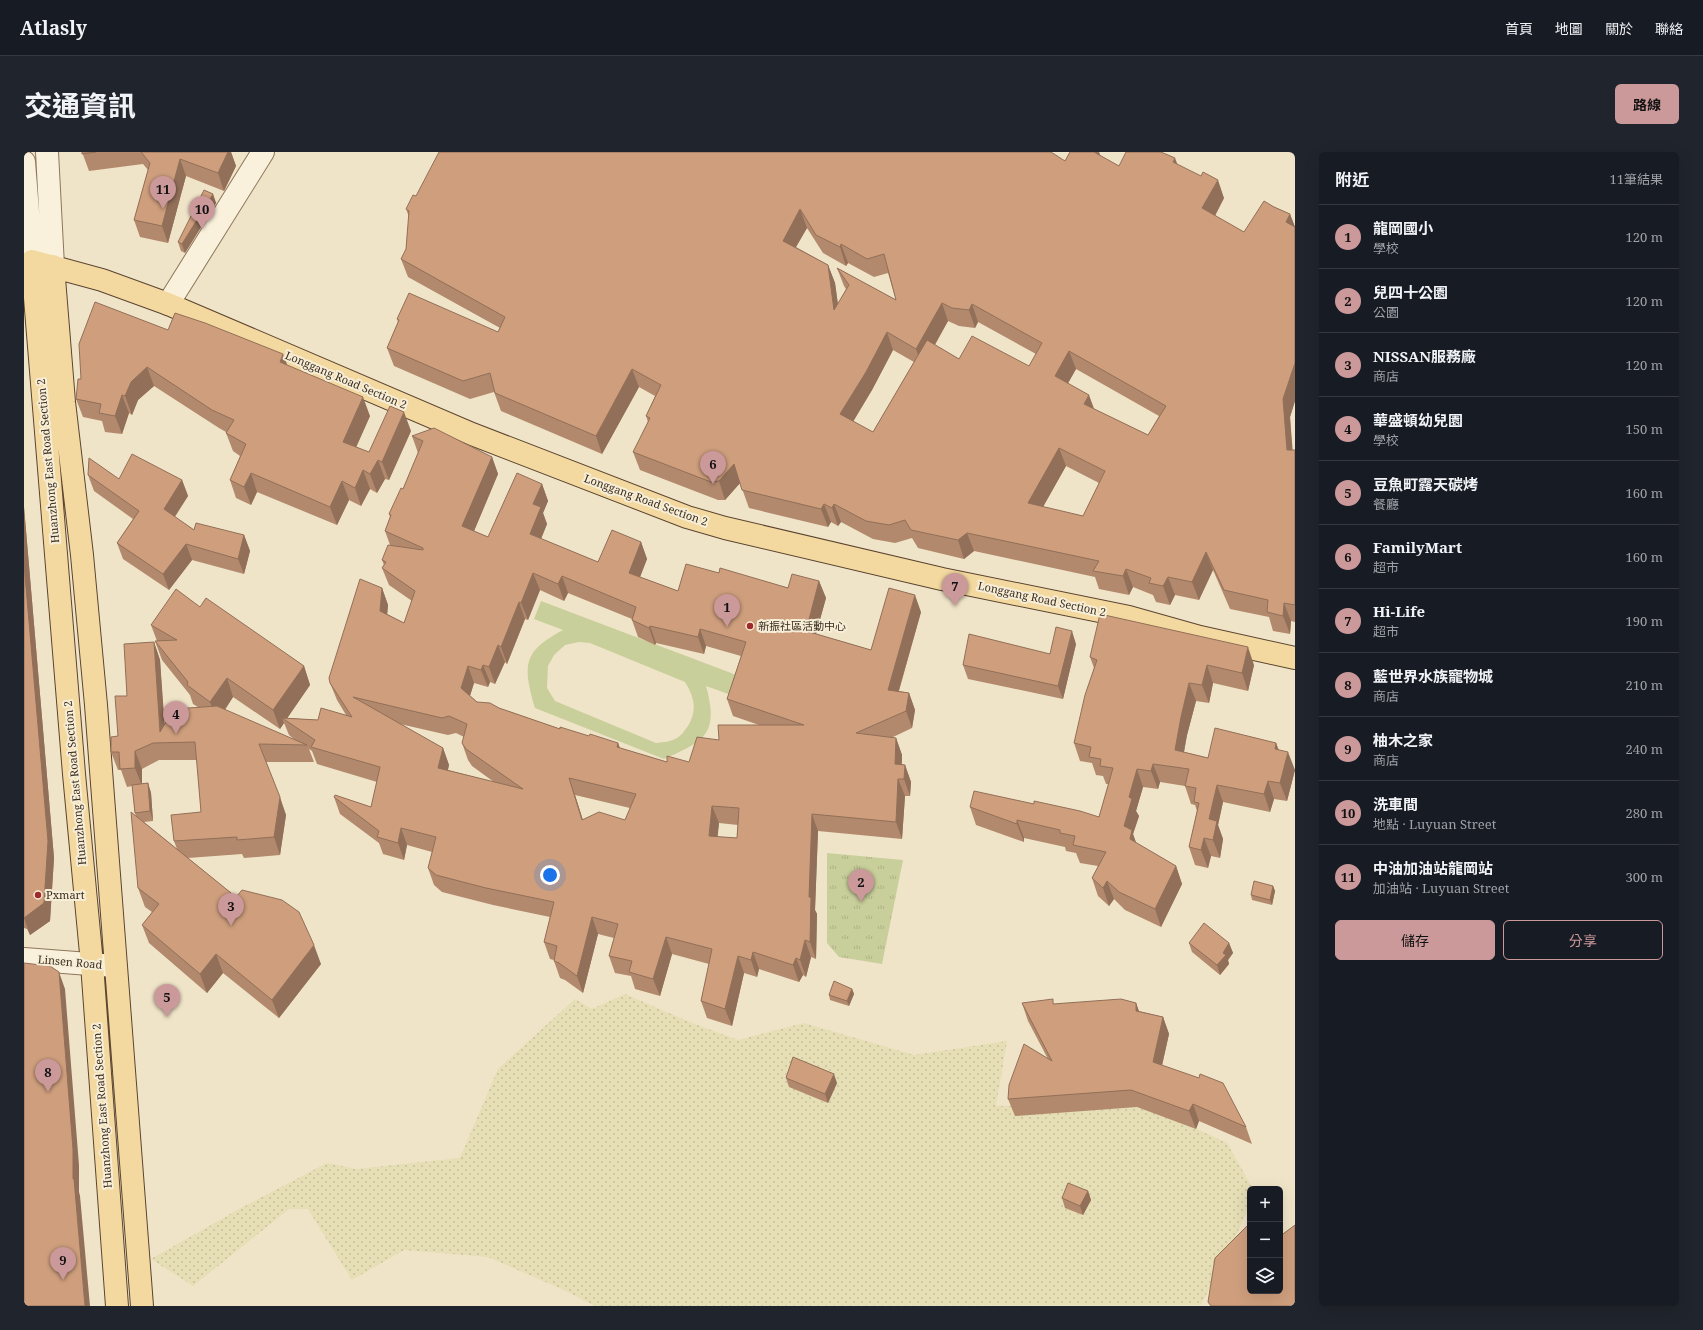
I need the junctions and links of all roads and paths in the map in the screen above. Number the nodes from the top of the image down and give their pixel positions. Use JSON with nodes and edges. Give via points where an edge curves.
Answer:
{"nodes":[{"id":1,"x":47,"y":152,"type":"edge"},
{"id":2,"x":262,"y":152,"type":"edge"},
{"id":3,"x":24,"y":162,"type":"edge"},
{"id":4,"x":28,"y":260,"type":"edge"},
{"id":5,"x":53,"y":266,"type":"junction"},
{"id":6,"x":168,"y":304,"type":"junction"},
{"id":7,"x":1295,"y":658,"type":"edge"},
{"id":8,"x":24,"y":958,"type":"edge"},
{"id":9,"x":92,"y":964,"type":"junction"},
{"id":10,"x":115,"y":966,"type":"junction"},
{"id":11,"x":117,"y":1306,"type":"edge"},
{"id":12,"x":142,"y":1306,"type":"edge"}],
"edges":[{"from":1,"to":5,"type":"street"},
{"from":2,"to":6,"type":"street"},
{"from":3,"to":4,"type":"street"},
{"from":4,"to":5,"type":"main road","name":"Longgang Road Section 2"},
{"from":4,"to":9,"type":"main road","name":"Huanzhong East Road Section 2"},
{"from":5,"to":6,"type":"main road","name":"Longgang Road Section 2","via":[[102,280]]},
{"from":5,"to":10,"type":"main road","name":"Huanzhong East Road Section 2","via":[[64,402],[96,705]]},
{"from":6,"to":7,"type":"main road","name":"Longgang Road Section 2","via":[[472,434],[687,517],[935,577],[1129,617],[1200,637]]},
{"from":8,"to":9,"type":"street","name":"Linsen Road"},
{"from":9,"to":10,"type":"street","name":"Linsen Road"},
{"from":9,"to":11,"type":"main road","name":"Huanzhong East Road Section 2"},
{"from":10,"to":12,"type":"main road","name":"Huanzhong East Road Section 2"}]}
